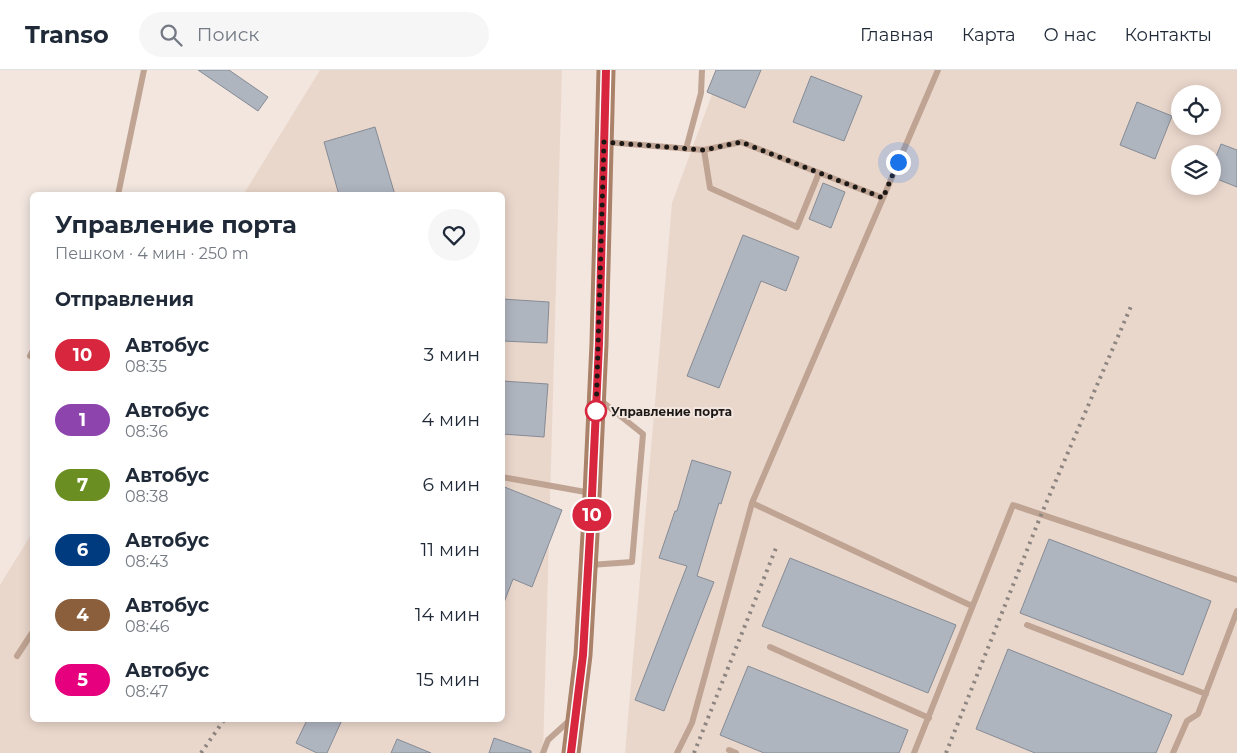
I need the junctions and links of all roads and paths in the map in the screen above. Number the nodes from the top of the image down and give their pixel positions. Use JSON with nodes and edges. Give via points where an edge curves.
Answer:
{"nodes":[{"id":1,"x":144,"y":70,"type":"edge"},
{"id":2,"x":606,"y":70,"type":"edge"},
{"id":3,"x":702,"y":70,"type":"edge"},
{"id":4,"x":938,"y":70,"type":"edge"},
{"id":5,"x":604,"y":142,"type":"junction"},
{"id":6,"x":686,"y":149,"type":"junction"},
{"id":7,"x":704,"y":150,"type":"junction"},
{"id":8,"x":819,"y":173,"type":"junction"},
{"id":9,"x":119,"y":192,"type":"edge"},
{"id":10,"x":883,"y":198,"type":"junction"},
{"id":11,"x":596,"y":397,"type":"junction"},
{"id":12,"x":505,"y":478,"type":"edge"},
{"id":13,"x":592,"y":493,"type":"junction"},
{"id":14,"x":752,"y":503,"type":"junction"},
{"id":15,"x":588,"y":566,"type":"junction"},
{"id":16,"x":1237,"y":580,"type":"edge"},
{"id":17,"x":972,"y":606,"type":"junction"},
{"id":18,"x":1237,"y":611,"type":"edge"},
{"id":19,"x":1027,"y":625,"type":"dead end"},
{"id":20,"x":30,"y":636,"type":"edge"},
{"id":21,"x":770,"y":647,"type":"dead end"},
{"id":22,"x":17,"y":656,"type":"dead end"},
{"id":23,"x":1206,"y":694,"type":"junction"},
{"id":24,"x":576,"y":715,"type":"junction"},
{"id":25,"x":929,"y":718,"type":"junction"},
{"id":26,"x":543,"y":753,"type":"edge"},
{"id":27,"x":571,"y":753,"type":"edge"},
{"id":28,"x":677,"y":753,"type":"edge"},
{"id":29,"x":914,"y":753,"type":"edge"},
{"id":30,"x":1173,"y":753,"type":"edge"}],
"edges":[{"from":1,"to":9,"type":"lane"},
{"from":2,"to":5,"type":"main road"},
{"from":3,"to":6,"type":"lane","via":[[701,93]]},
{"from":4,"to":10,"type":"lane"},
{"from":5,"to":6,"type":"lane"},
{"from":5,"to":11,"type":"main road"},
{"from":6,"to":7,"type":"lane"},
{"from":7,"to":8,"type":"lane","via":[[741,142]]},
{"from":7,"to":8,"type":"lane","via":[[710,188],[797,227]]},
{"from":8,"to":10,"type":"lane"},
{"from":10,"to":14,"type":"lane"},
{"from":11,"to":13,"type":"main road"},
{"from":11,"to":15,"type":"lane","via":[[643,434],[632,562]]},
{"from":12,"to":13,"type":"lane"},
{"from":13,"to":15,"type":"main road"},
{"from":14,"to":17,"type":"lane"},
{"from":14,"to":28,"type":"lane","via":[[692,723]]},
{"from":15,"to":24,"type":"main road"},
{"from":16,"to":17,"type":"lane","via":[[1013,505]]},
{"from":17,"to":25,"type":"lane"},
{"from":18,"to":23,"type":"lane"},
{"from":19,"to":23,"type":"lane"},
{"from":20,"to":22,"type":"lane"},
{"from":21,"to":25,"type":"lane"},
{"from":23,"to":30,"type":"lane","via":[[1198,714],[1187,721]]},
{"from":24,"to":26,"type":"lane","via":[[548,740]]},
{"from":24,"to":27,"type":"main road"},
{"from":25,"to":29,"type":"lane"}]}
